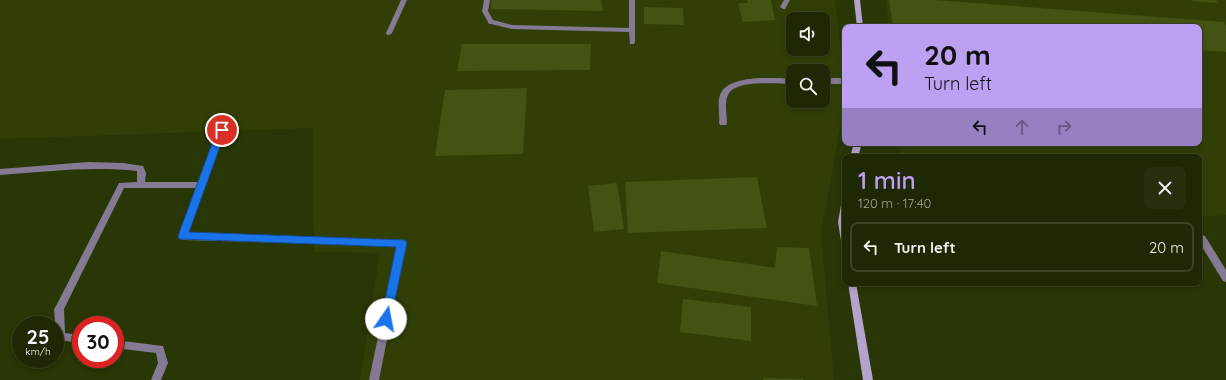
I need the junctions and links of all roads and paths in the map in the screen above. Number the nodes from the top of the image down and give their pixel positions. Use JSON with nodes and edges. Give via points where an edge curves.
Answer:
{"nodes":[{"id":1,"x":404,"y":0,"type":"edge"},
{"id":2,"x":487,"y":0,"type":"edge"},
{"id":3,"x":632,"y":0,"type":"edge"},
{"id":4,"x":787,"y":0,"type":"edge"},
{"id":5,"x":857,"y":0,"type":"edge"},
{"id":6,"x":783,"y":7,"type":"dead end"},
{"id":7,"x":860,"y":24,"type":"edge"},
{"id":8,"x":632,"y":30,"type":"junction"},
{"id":9,"x":389,"y":33,"type":"dead end"},
{"id":10,"x":632,"y":42,"type":"dead end"},
{"id":11,"x":786,"y":81,"type":"edge"},
{"id":12,"x":830,"y":81,"type":"edge"},
{"id":13,"x":842,"y":81,"type":"edge"},
{"id":14,"x":723,"y":123,"type":"dead end"},
{"id":15,"x":222,"y":130,"type":"dead end"},
{"id":16,"x":0,"y":172,"type":"edge"},
{"id":17,"x":140,"y":185,"type":"junction"},
{"id":18,"x":201,"y":185,"type":"junction"},
{"id":19,"x":1202,"y":239,"type":"dead end"},
{"id":20,"x":1226,"y":278,"type":"edge"},
{"id":21,"x":852,"y":286,"type":"edge"},
{"id":22,"x":72,"y":338,"type":"edge"},
{"id":23,"x":124,"y":345,"type":"edge"},
{"id":24,"x":156,"y":380,"type":"edge"},
{"id":25,"x":374,"y":380,"type":"edge"},
{"id":26,"x":868,"y":380,"type":"edge"}],
"edges":[{"from":1,"to":9,"type":"street"},
{"from":2,"to":8,"type":"street","via":[[485,12],[491,22],[512,27]]},
{"from":3,"to":8,"type":"street"},
{"from":4,"to":6,"type":"street"},
{"from":5,"to":7,"type":"street"},
{"from":8,"to":10,"type":"street"},
{"from":11,"to":14,"type":"street","via":[[740,82],[730,87],[724,95]]},
{"from":12,"to":13,"type":"street"},
{"from":15,"to":18,"type":"street"},
{"from":16,"to":17,"type":"street","via":[[126,166],[140,168]]},
{"from":17,"to":18,"type":"street"},
{"from":17,"to":22,"type":"street","via":[[122,185],[59,309],[61,337]]},
{"from":18,"to":25,"type":"street","via":[[182,236],[402,243]]},
{"from":19,"to":20,"type":"street"},
{"from":21,"to":26,"type":"street"},
{"from":23,"to":24,"type":"street","via":[[160,349],[163,363]]}]}
